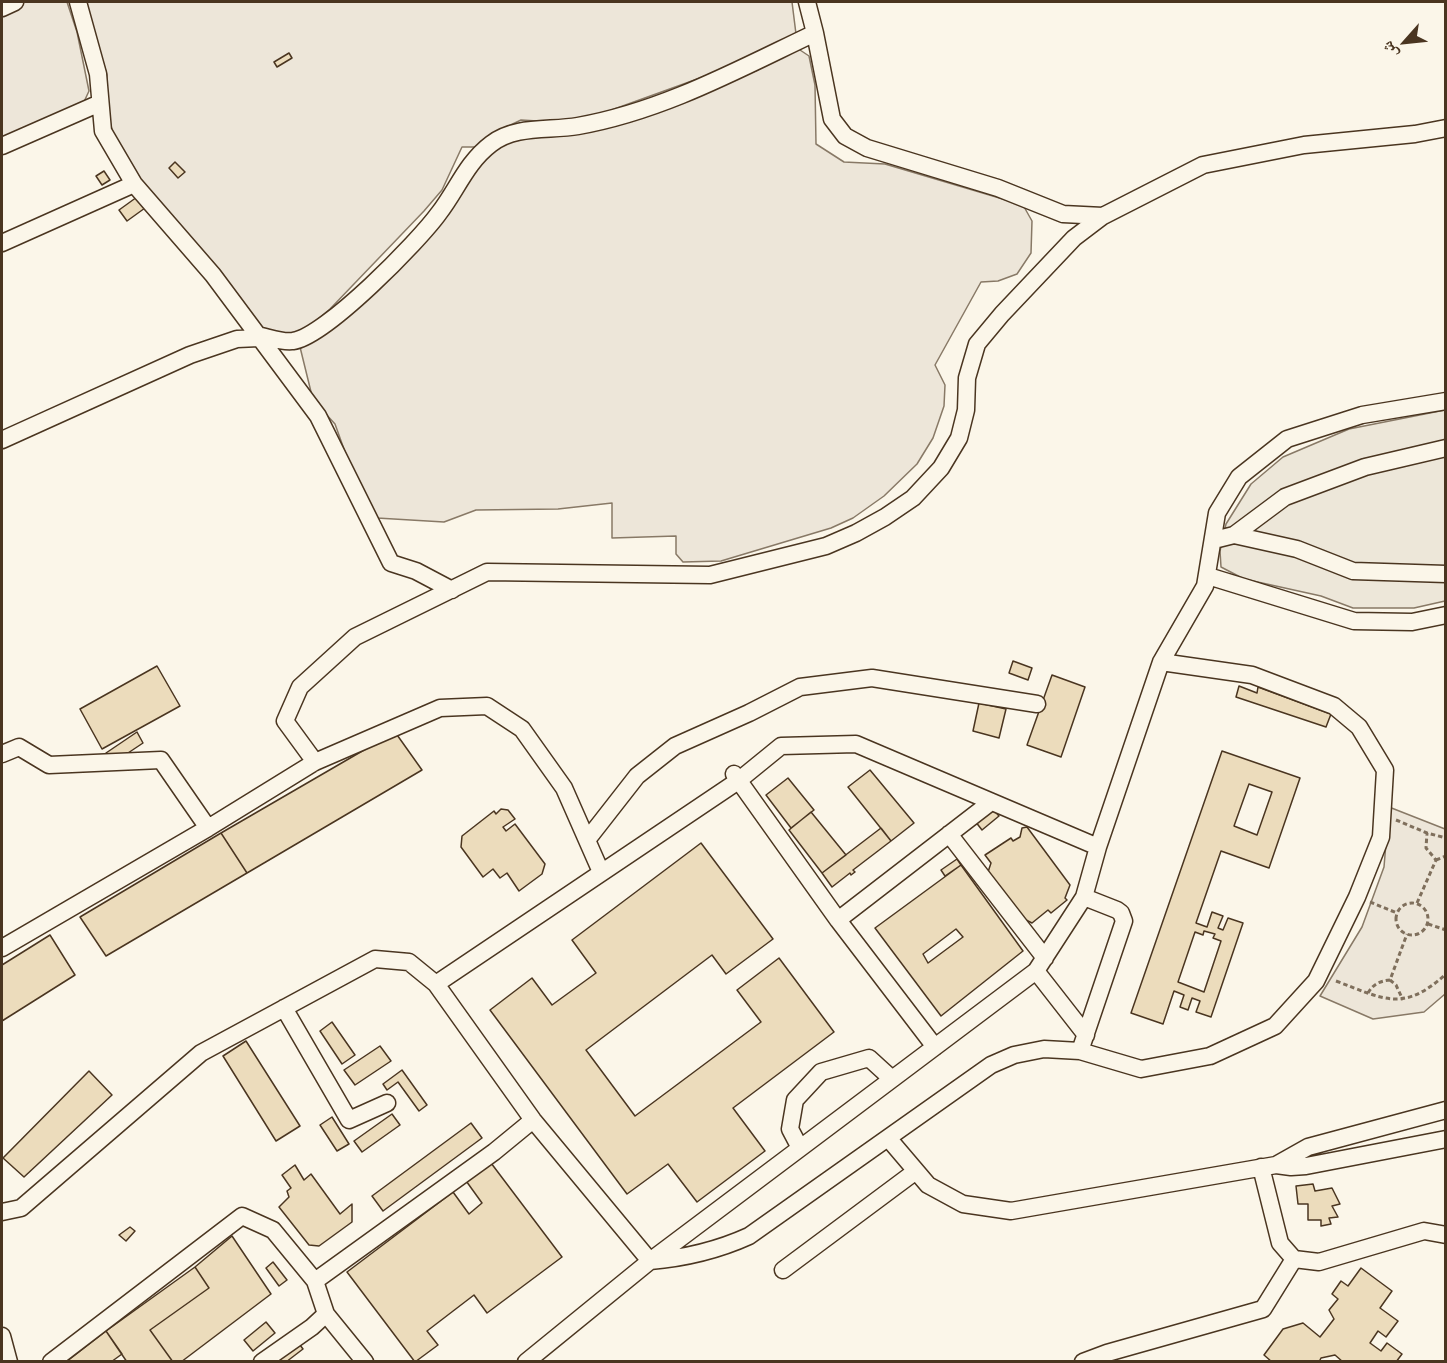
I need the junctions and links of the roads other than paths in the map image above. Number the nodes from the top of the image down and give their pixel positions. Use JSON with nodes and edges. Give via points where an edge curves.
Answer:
{"nodes":[{"id":1,"x":15,"y":2,"type":"edge"},
{"id":2,"x":78,"y":2,"type":"edge"},
{"id":3,"x":807,"y":2,"type":"edge"},
{"id":4,"x":2,"y":8,"type":"edge"},
{"id":5,"x":815,"y":33,"type":"junction"},
{"id":6,"x":100,"y":104,"type":"junction"},
{"id":7,"x":1446,"y":128,"type":"edge"},
{"id":8,"x":2,"y":146,"type":"edge"},
{"id":9,"x":134,"y":184,"type":"junction"},
{"id":10,"x":1103,"y":216,"type":"junction"},
{"id":11,"x":2,"y":243,"type":"edge"},
{"id":12,"x":258,"y":336,"type":"junction"},
{"id":13,"x":1446,"y":402,"type":"edge"},
{"id":14,"x":2,"y":440,"type":"edge"},
{"id":15,"x":1446,"y":448,"type":"edge"},
{"id":16,"x":1234,"y":535,"type":"junction"},
{"id":17,"x":1214,"y":540,"type":"junction"},
{"id":18,"x":1446,"y":574,"type":"edge"},
{"id":19,"x":1208,"y":576,"type":"junction"},
{"id":20,"x":452,"y":590,"type":"junction"},
{"id":21,"x":1446,"y":615,"type":"edge"},
{"id":22,"x":1161,"y":662,"type":"junction"},
{"id":23,"x":1037,"y":704,"type":"dead end"},
{"id":24,"x":2,"y":754,"type":"edge"},
{"id":25,"x":315,"y":762,"type":"junction"},
{"id":26,"x":736,"y":777,"type":"junction"},
{"id":27,"x":991,"y":802,"type":"junction"},
{"id":28,"x":208,"y":828,"type":"junction"},
{"id":29,"x":949,"y":834,"type":"junction"},
{"id":30,"x":587,"y":840,"type":"junction"},
{"id":31,"x":1098,"y":847,"type":"junction"},
{"id":32,"x":601,"y":872,"type":"junction"},
{"id":33,"x":1084,"y":897,"type":"junction"},
{"id":34,"x":838,"y":920,"type":"junction"},
{"id":35,"x":2,"y":948,"type":"edge"},
{"id":36,"x":1041,"y":964,"type":"junction"},
{"id":37,"x":436,"y":984,"type":"junction"},
{"id":38,"x":284,"y":1008,"type":"junction"},
{"id":39,"x":1083,"y":1043,"type":"junction"},
{"id":40,"x":935,"y":1047,"type":"junction"},
{"id":41,"x":892,"y":1079,"type":"junction"},
{"id":42,"x":387,"y":1103,"type":"dead end"},
{"id":43,"x":1446,"y":1110,"type":"edge"},
{"id":44,"x":533,"y":1119,"type":"junction"},
{"id":45,"x":1367,"y":1132,"type":"junction"},
{"id":46,"x":888,"y":1138,"type":"junction"},
{"id":47,"x":1446,"y":1139,"type":"edge"},
{"id":48,"x":800,"y":1148,"type":"junction"},
{"id":49,"x":1372,"y":1153,"type":"junction"},
{"id":50,"x":1268,"y":1166,"type":"junction"},
{"id":51,"x":916,"y":1171,"type":"junction"},
{"id":52,"x":2,"y":1212,"type":"edge"},
{"id":53,"x":1446,"y":1235,"type":"edge"},
{"id":54,"x":1294,"y":1259,"type":"junction"},
{"id":55,"x":650,"y":1262,"type":"junction"},
{"id":56,"x":783,"y":1270,"type":"dead end"},
{"id":57,"x":315,"y":1281,"type":"junction"},
{"id":58,"x":326,"y":1314,"type":"junction"},
{"id":59,"x":2,"y":1336,"type":"edge"},
{"id":60,"x":9,"y":1362,"type":"edge"},
{"id":61,"x":51,"y":1362,"type":"edge"},
{"id":62,"x":262,"y":1362,"type":"edge"},
{"id":63,"x":365,"y":1362,"type":"edge"},
{"id":64,"x":526,"y":1362,"type":"edge"},
{"id":65,"x":1083,"y":1362,"type":"edge"}],
"edges":[{"from":1,"to":4,"type":"street"},
{"from":2,"to":6,"type":"street","via":[[98,74]]},
{"from":3,"to":5,"type":"street"},
{"from":5,"to":10,"type":"street","via":[[832,119],[845,136],[867,148],[998,188],[1063,214]]},
{"from":5,"to":12,"type":"street","via":[[636,113],[577,126],[504,135],[476,157],[417,241],[342,310],[311,334],[293,342]]},
{"from":6,"to":8,"type":"street"},
{"from":6,"to":9,"type":"street","via":[[103,131]]},
{"from":7,"to":10,"type":"street","via":[[1304,145],[1203,165]]},
{"from":9,"to":11,"type":"street"},
{"from":9,"to":12,"type":"street","via":[[213,275]]},
{"from":10,"to":20,"type":"street","via":[[1074,238],[977,344],[967,378],[966,410],[959,438],[941,468],[913,498],[885,518],[826,546],[710,575],[487,572]]},
{"from":12,"to":14,"type":"street","via":[[190,355]]},
{"from":12,"to":20,"type":"street","via":[[318,416],[391,563]]},
{"from":13,"to":17,"type":"street","via":[[1362,415],[1287,439],[1239,477],[1218,513]]},
{"from":15,"to":16,"type":"street","via":[[1365,467],[1285,497]]},
{"from":16,"to":17,"type":"street"},
{"from":16,"to":18,"type":"street","via":[[1297,549],[1353,571]]},
{"from":17,"to":19,"type":"street"},
{"from":19,"to":21,"type":"street","via":[[1354,621],[1412,622]]},
{"from":19,"to":22,"type":"street"},
{"from":20,"to":25,"type":"street","via":[[355,637],[300,687],[285,721]]},
{"from":22,"to":31,"type":"street"},
{"from":22,"to":39,"type":"street","via":[[1252,675],[1334,706],[1359,727],[1385,770],[1381,837],[1316,981],[1275,1026],[1210,1056],[1141,1069]]},
{"from":23,"to":30,"type":"street","via":[[872,678],[800,687],[675,746],[637,776]]},
{"from":24,"to":28,"type":"street","via":[[19,747],[49,765],[161,760]]},
{"from":25,"to":28,"type":"street"},
{"from":25,"to":30,"type":"street","via":[[440,708],[487,706],[522,729],[564,788]]},
{"from":26,"to":27,"type":"street","via":[[781,746],[856,744]]},
{"from":26,"to":32,"type":"street"},
{"from":26,"to":34,"type":"street"},
{"from":27,"to":29,"type":"street"},
{"from":27,"to":31,"type":"street"},
{"from":28,"to":35,"type":"street"},
{"from":29,"to":34,"type":"street"},
{"from":29,"to":36,"type":"street"},
{"from":30,"to":32,"type":"street"},
{"from":31,"to":33,"type":"street"},
{"from":32,"to":37,"type":"street"},
{"from":33,"to":36,"type":"street"},
{"from":33,"to":39,"type":"street","via":[[1117,910],[1124,921]]},
{"from":34,"to":40,"type":"street"},
{"from":36,"to":39,"type":"street"},
{"from":36,"to":40,"type":"street"},
{"from":37,"to":38,"type":"street","via":[[409,962],[375,959]]},
{"from":37,"to":44,"type":"street"},
{"from":38,"to":42,"type":"street","via":[[349,1120]]},
{"from":38,"to":52,"type":"street","via":[[201,1053],[21,1208]]},
{"from":39,"to":46,"type":"street","via":[[1020,1054],[991,1065]]},
{"from":40,"to":41,"type":"street"},
{"from":41,"to":48,"type":"street"},
{"from":41,"to":48,"type":"street","via":[[869,1058],[821,1072],[795,1100],[790,1129]]},
{"from":43,"to":45,"type":"street"},
{"from":44,"to":55,"type":"street"},
{"from":44,"to":57,"type":"street","via":[[494,1152]]},
{"from":45,"to":49,"type":"street"},
{"from":45,"to":50,"type":"street","via":[[1308,1147]]},
{"from":46,"to":51,"type":"street"},
{"from":46,"to":55,"type":"street","via":[[749,1236],[693,1256]]},
{"from":47,"to":49,"type":"street"},
{"from":48,"to":55,"type":"street"},
{"from":49,"to":50,"type":"street","via":[[1306,1166]]},
{"from":50,"to":51,"type":"street","via":[[1011,1211],[963,1204],[928,1185]]},
{"from":50,"to":54,"type":"street","via":[[1280,1244]]},
{"from":51,"to":56,"type":"street"},
{"from":53,"to":54,"type":"street","via":[[1424,1231],[1319,1262]]},
{"from":54,"to":65,"type":"street","via":[[1263,1310]]},
{"from":55,"to":64,"type":"street"},
{"from":57,"to":58,"type":"street"},
{"from":57,"to":61,"type":"street","via":[[273,1230],[242,1216]]},
{"from":58,"to":62,"type":"street"},
{"from":58,"to":63,"type":"street"},
{"from":59,"to":60,"type":"street"}]}
